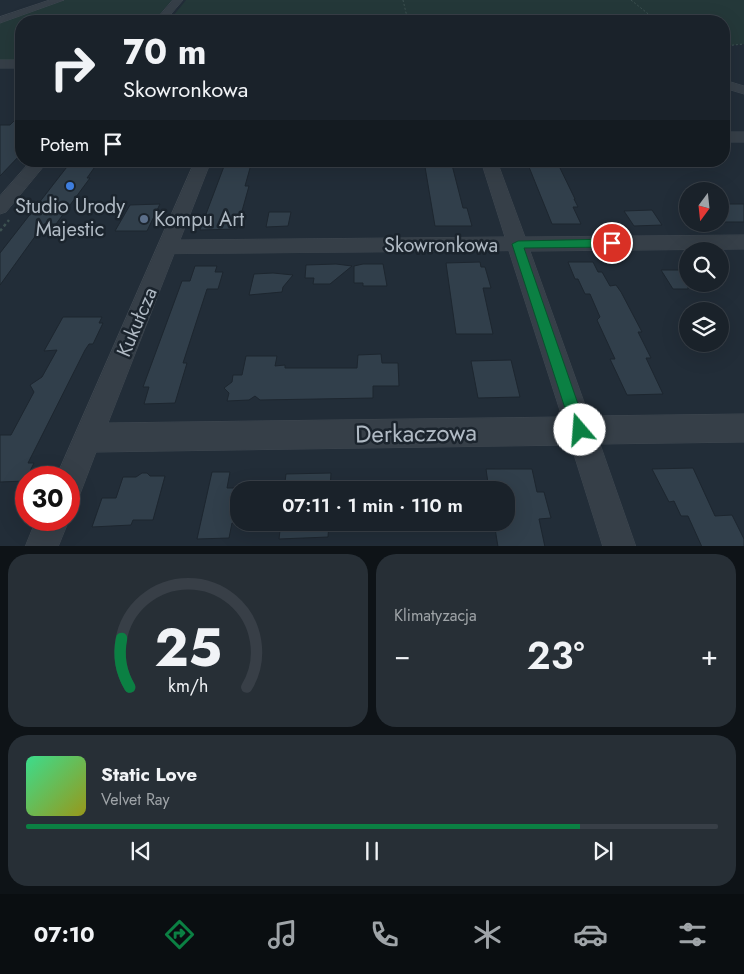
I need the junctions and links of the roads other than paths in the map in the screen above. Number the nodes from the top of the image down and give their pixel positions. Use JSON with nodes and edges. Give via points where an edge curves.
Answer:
{"nodes":[{"id":1,"x":58,"y":0,"type":"edge"},
{"id":2,"x":178,"y":0,"type":"edge"},
{"id":3,"x":165,"y":15,"type":"edge"},
{"id":4,"x":0,"y":20,"type":"edge"},
{"id":5,"x":0,"y":64,"type":"edge"},
{"id":6,"x":15,"y":64,"type":"edge"},
{"id":7,"x":730,"y":86,"type":"edge"},
{"id":8,"x":744,"y":90,"type":"edge"},
{"id":9,"x":730,"y":137,"type":"edge"},
{"id":10,"x":744,"y":137,"type":"edge"},
{"id":11,"x":35,"y":167,"type":"edge"},
{"id":12,"x":201,"y":167,"type":"edge"},
{"id":13,"x":491,"y":167,"type":"edge"},
{"id":14,"x":0,"y":208,"type":"edge"},
{"id":15,"x":744,"y":242,"type":"edge"},
{"id":16,"x":518,"y":244,"type":"junction"},
{"id":17,"x":168,"y":247,"type":"junction"},
{"id":18,"x":744,"y":428,"type":"edge"},
{"id":19,"x":580,"y":430,"type":"junction"},
{"id":20,"x":88,"y":438,"type":"junction"},
{"id":21,"x":76,"y":466,"type":"edge"},
{"id":22,"x":48,"y":531,"type":"edge"},
{"id":23,"x":42,"y":546,"type":"edge"},
{"id":24,"x":620,"y":546,"type":"edge"}],
"edges":[{"from":1,"to":4,"type":"street"},
{"from":2,"to":3,"type":"street"},
{"from":5,"to":6,"type":"street"},
{"from":7,"to":8,"type":"street"},
{"from":9,"to":10,"type":"street"},
{"from":11,"to":14,"type":"street"},
{"from":12,"to":17,"type":"street","name":"Kukułcza"},
{"from":13,"to":16,"type":"street"},
{"from":15,"to":16,"type":"street","name":"Skowronkowa"},
{"from":16,"to":17,"type":"street","name":"Skowronkowa"},
{"from":16,"to":19,"type":"street"},
{"from":17,"to":20,"type":"street","name":"Kukułcza"},
{"from":18,"to":19,"type":"street","name":"Derkaczowa"},
{"from":19,"to":20,"type":"street","name":"Derkaczowa"},
{"from":19,"to":24,"type":"street"},
{"from":20,"to":21,"type":"street","name":"Kukułcza"},
{"from":22,"to":23,"type":"street"}]}
